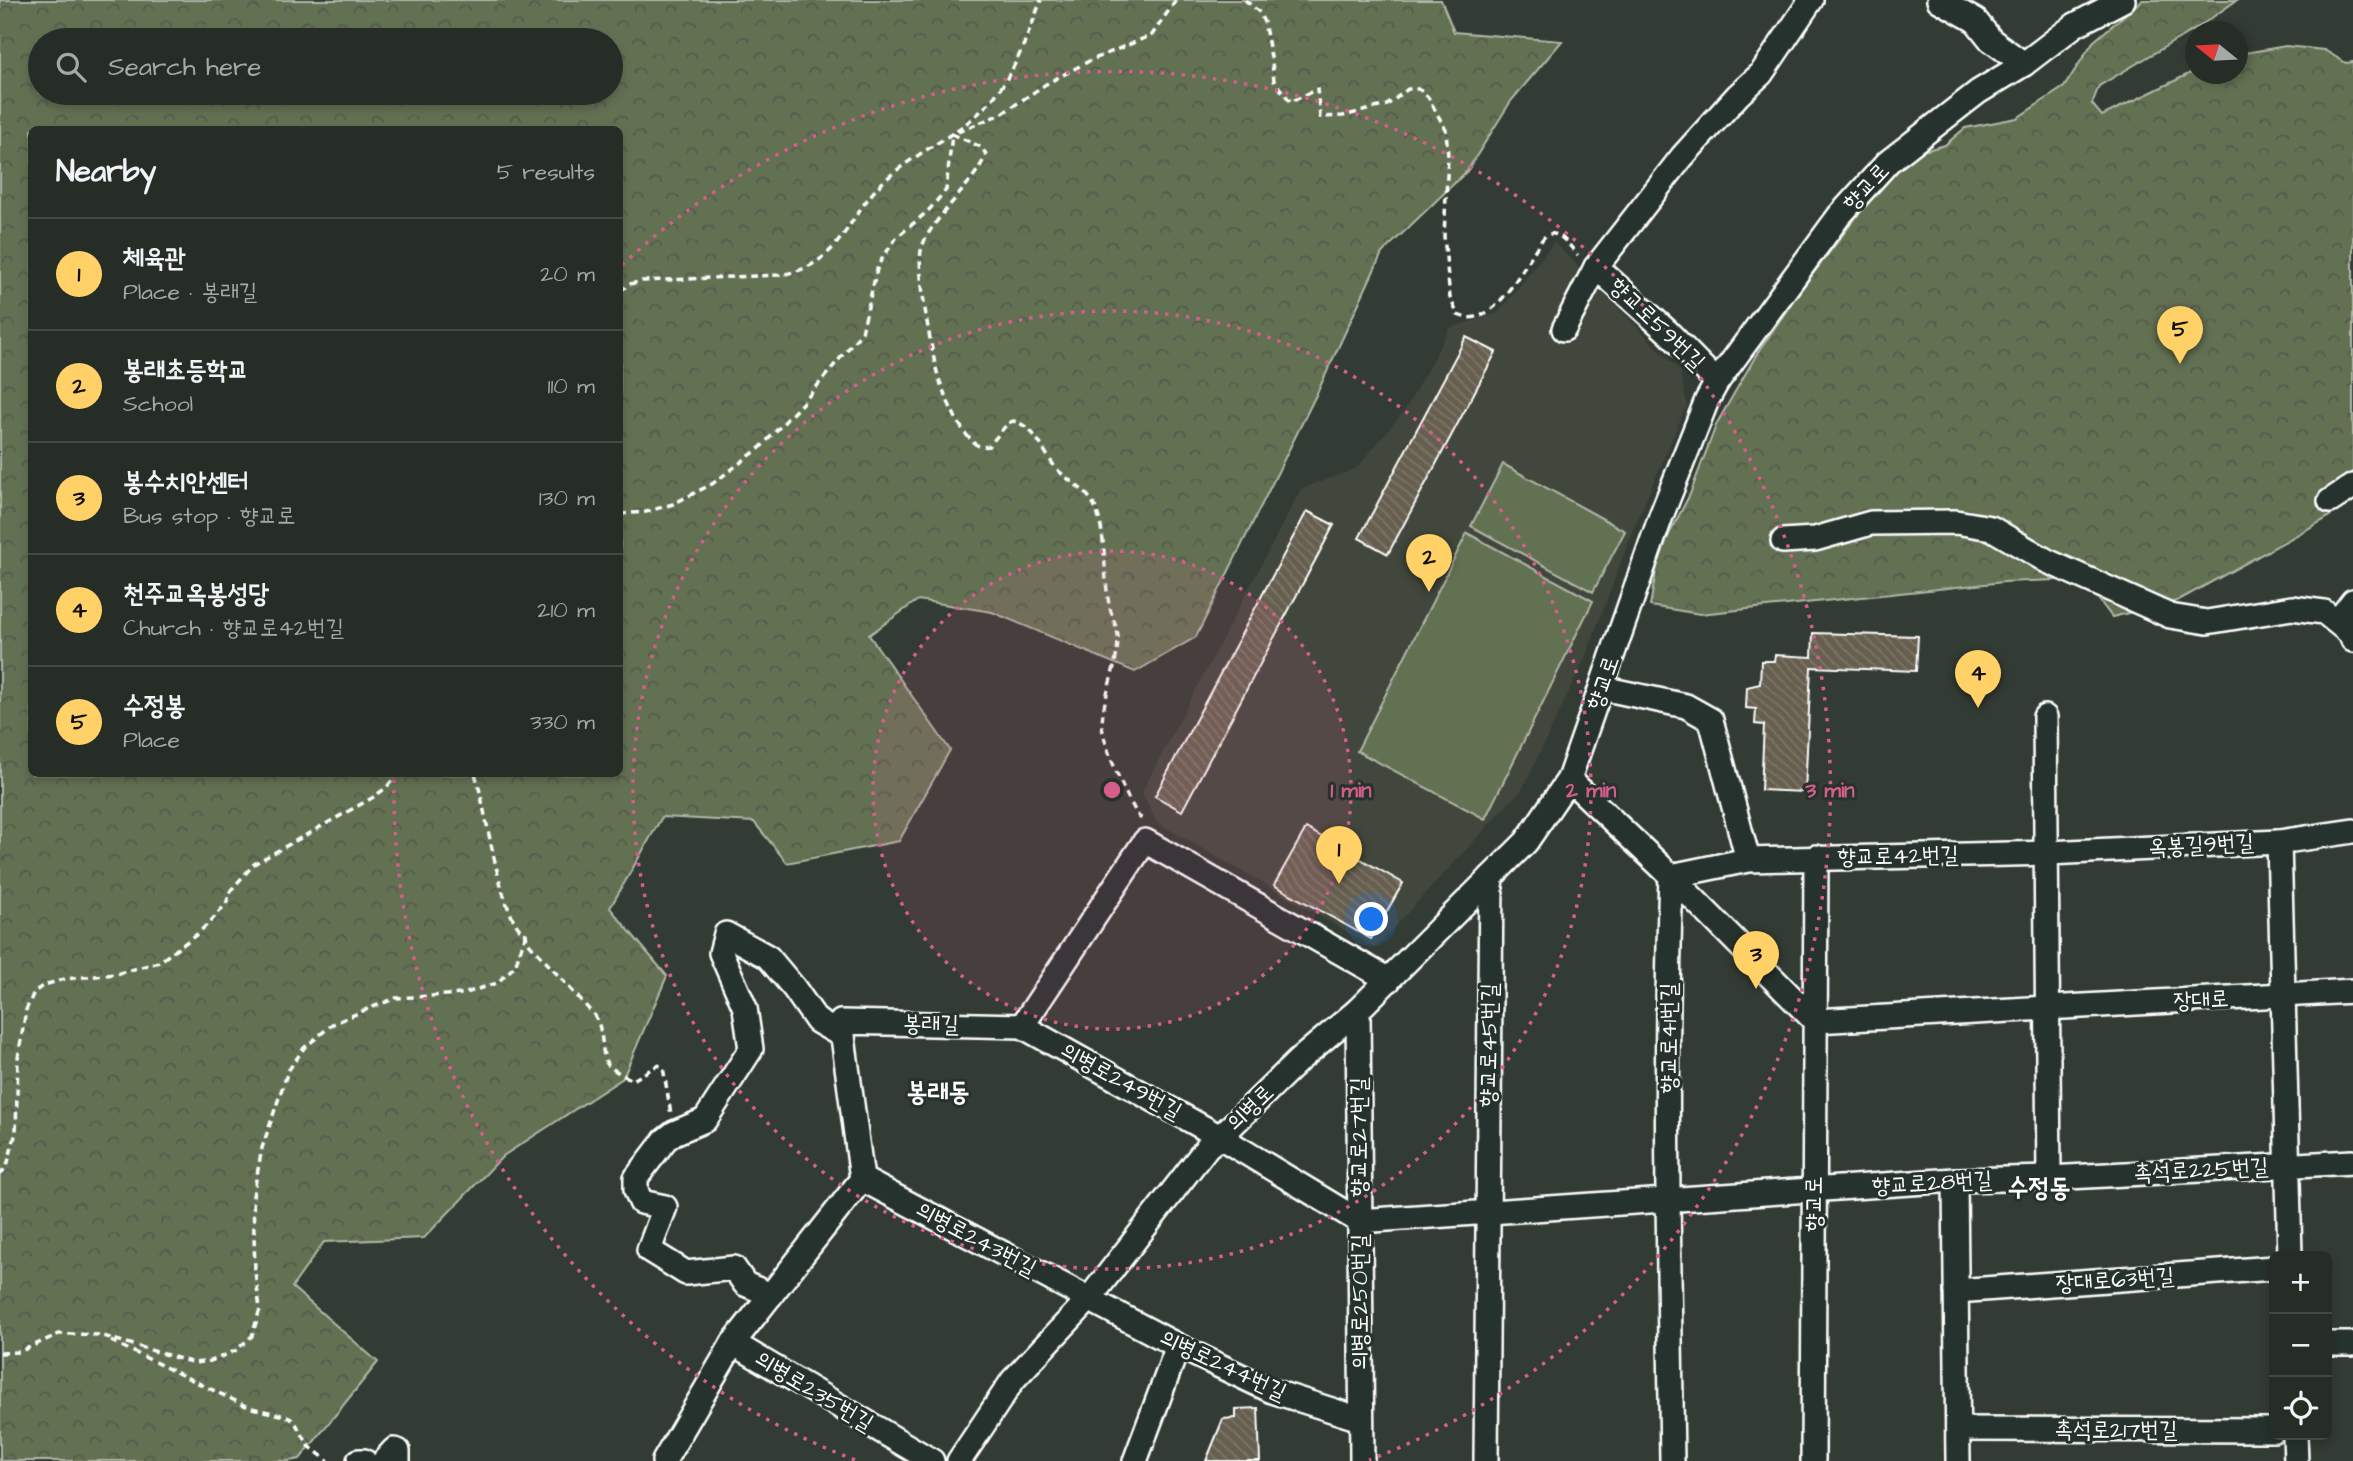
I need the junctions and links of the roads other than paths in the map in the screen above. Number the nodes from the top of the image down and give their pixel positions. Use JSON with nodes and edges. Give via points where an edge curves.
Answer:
{"nodes":[{"id":1,"x":1811,"y":0,"type":"edge"},
{"id":2,"x":1939,"y":0,"type":"edge"},
{"id":3,"x":2123,"y":0,"type":"edge"},
{"id":4,"x":2024,"y":64,"type":"junction"},
{"id":5,"x":1595,"y":269,"type":"junction"},
{"id":6,"x":1564,"y":329,"type":"dead end"},
{"id":7,"x":1717,"y":382,"type":"junction"},
{"id":8,"x":2353,"y":486,"type":"edge"},
{"id":9,"x":2330,"y":501,"type":"dead end"},
{"id":10,"x":1783,"y":541,"type":"dead end"},
{"id":11,"x":2353,"y":601,"type":"edge"},
{"id":12,"x":2337,"y":622,"type":"junction"},
{"id":13,"x":2353,"y":640,"type":"edge"},
{"id":14,"x":1602,"y":688,"type":"junction"},
{"id":15,"x":2045,"y":718,"type":"dead end"},
{"id":16,"x":1569,"y":779,"type":"junction"},
{"id":17,"x":2353,"y":831,"type":"edge"},
{"id":18,"x":2279,"y":842,"type":"junction"},
{"id":19,"x":2048,"y":853,"type":"junction"},
{"id":20,"x":1816,"y":857,"type":"junction"},
{"id":21,"x":1748,"y":860,"type":"junction"},
{"id":22,"x":1671,"y":876,"type":"junction"},
{"id":23,"x":1491,"y":877,"type":"junction"},
{"id":24,"x":1389,"y":980,"type":"junction"},
{"id":25,"x":2353,"y":991,"type":"edge"},
{"id":26,"x":2283,"y":995,"type":"junction"},
{"id":27,"x":2049,"y":1008,"type":"junction"},
{"id":28,"x":1358,"y":1010,"type":"junction"},
{"id":29,"x":1815,"y":1021,"type":"junction"},
{"id":30,"x":1023,"y":1026,"type":"junction"},
{"id":31,"x":843,"y":1036,"type":"junction"},
{"id":32,"x":1220,"y":1137,"type":"junction"},
{"id":33,"x":2353,"y":1163,"type":"edge"},
{"id":34,"x":2288,"y":1166,"type":"junction"},
{"id":35,"x":2049,"y":1178,"type":"junction"},
{"id":36,"x":862,"y":1179,"type":"junction"},
{"id":37,"x":1955,"y":1180,"type":"junction"},
{"id":38,"x":1814,"y":1190,"type":"junction"},
{"id":39,"x":1669,"y":1200,"type":"junction"},
{"id":40,"x":1486,"y":1212,"type":"junction"},
{"id":41,"x":1359,"y":1221,"type":"junction"},
{"id":42,"x":2290,"y":1251,"type":"edge"},
{"id":43,"x":2269,"y":1268,"type":"edge"},
{"id":44,"x":1956,"y":1291,"type":"junction"},
{"id":45,"x":771,"y":1295,"type":"junction"},
{"id":46,"x":1090,"y":1300,"type":"junction"},
{"id":47,"x":733,"y":1343,"type":"junction"},
{"id":48,"x":2332,"y":1344,"type":"edge"},
{"id":49,"x":2353,"y":1344,"type":"edge"},
{"id":50,"x":1178,"y":1346,"type":"junction"},
{"id":51,"x":1360,"y":1419,"type":"junction"},
{"id":52,"x":1958,"y":1429,"type":"junction"},
{"id":53,"x":2269,"y":1430,"type":"edge"},
{"id":54,"x":2295,"y":1440,"type":"edge"},
{"id":55,"x":359,"y":1461,"type":"edge"},
{"id":56,"x":365,"y":1461,"type":"edge"},
{"id":57,"x":384,"y":1461,"type":"edge"},
{"id":58,"x":398,"y":1461,"type":"edge"},
{"id":59,"x":664,"y":1461,"type":"edge"},
{"id":60,"x":932,"y":1461,"type":"edge"},
{"id":61,"x":959,"y":1461,"type":"edge"},
{"id":62,"x":1135,"y":1461,"type":"edge"},
{"id":63,"x":1362,"y":1461,"type":"edge"},
{"id":64,"x":1486,"y":1461,"type":"edge"},
{"id":65,"x":1672,"y":1461,"type":"edge"},
{"id":66,"x":1813,"y":1461,"type":"edge"},
{"id":67,"x":1958,"y":1461,"type":"edge"},
{"id":68,"x":2296,"y":1461,"type":"edge"}],
"edges":[{"from":1,"to":5,"type":"street","via":[[1761,74],[1682,157]]},
{"from":2,"to":4,"type":"street","via":[[1976,21],[1991,40]]},
{"from":3,"to":4,"type":"street","name":"향교로","via":[[2075,25]]},
{"from":4,"to":7,"type":"street","name":"향교로","via":[[1978,92],[1888,162],[1839,216]]},
{"from":5,"to":6,"type":"street"},
{"from":5,"to":7,"type":"street","name":"향교로59번길"},
{"from":7,"to":14,"type":"street","name":"향교로","via":[[1633,590]]},
{"from":8,"to":9,"type":"street"},
{"from":10,"to":12,"type":"street","via":[[1871,523],[1956,522],[1991,528],[2047,561],[2170,616],[2207,622],[2292,608],[2324,612]]},
{"from":11,"to":12,"type":"street"},
{"from":12,"to":13,"type":"street"},
{"from":14,"to":16,"type":"street","name":"향교로"},
{"from":14,"to":21,"type":"street","via":[[1686,706],[1711,720]]},
{"from":15,"to":19,"type":"street"},
{"from":16,"to":22,"type":"street"},
{"from":16,"to":23,"type":"street","name":"의병로","via":[[1526,842]]},
{"from":17,"to":18,"type":"street","name":"옥봉길9번길"},
{"from":18,"to":19,"type":"street","name":"옥봉길9번길"},
{"from":18,"to":26,"type":"street"},
{"from":19,"to":20,"type":"street","name":"향교로42번길"},
{"from":19,"to":27,"type":"street"},
{"from":20,"to":21,"type":"street","name":"향교로42번길"},
{"from":20,"to":29,"type":"street","name":"향교로"},
{"from":21,"to":22,"type":"street","name":"향교로42번길"},
{"from":22,"to":29,"type":"street"},
{"from":22,"to":39,"type":"street","name":"향교로41번길"},
{"from":23,"to":24,"type":"street","name":"의병로"},
{"from":23,"to":40,"type":"street","name":"향교로45번길"},
{"from":24,"to":28,"type":"street","name":"의병로"},
{"from":24,"to":30,"type":"street","via":[[1145,841]]},
{"from":25,"to":26,"type":"street","name":"장대로"},
{"from":26,"to":27,"type":"street","name":"장대로"},
{"from":26,"to":34,"type":"street"},
{"from":27,"to":29,"type":"street","name":"장대로"},
{"from":27,"to":35,"type":"street"},
{"from":28,"to":32,"type":"street","name":"의병로"},
{"from":28,"to":41,"type":"street","name":"향교로27번길"},
{"from":29,"to":38,"type":"street","name":"향교로"},
{"from":30,"to":31,"type":"street","name":"봉래길","via":[[841,1021]]},
{"from":30,"to":32,"type":"street","name":"의병로249번길"},
{"from":31,"to":36,"type":"street"},
{"from":31,"to":45,"type":"street","via":[[817,1021],[768,957],[726,934],[722,953],[745,1008],[751,1049],[705,1119],[665,1140],[636,1178],[641,1202],[665,1207],[649,1250],[686,1273],[734,1268],[745,1284]]},
{"from":32,"to":41,"type":"street","name":"의병로250번길"},
{"from":32,"to":46,"type":"street","name":"의병로","via":[[1208,1146]]},
{"from":33,"to":34,"type":"street","name":"촉석로225번길"},
{"from":34,"to":35,"type":"street","name":"촉석로225번길"},
{"from":34,"to":42,"type":"street"},
{"from":35,"to":37,"type":"street","name":"향교로28번길"},
{"from":36,"to":45,"type":"street"},
{"from":36,"to":46,"type":"street","name":"의병로243번길"},
{"from":37,"to":38,"type":"street","name":"향교로28번길"},
{"from":37,"to":44,"type":"street"},
{"from":38,"to":39,"type":"street","name":"향교로27번길"},
{"from":38,"to":66,"type":"street","name":"향교로"},
{"from":39,"to":40,"type":"street","name":"향교로27번길"},
{"from":39,"to":65,"type":"street"},
{"from":40,"to":41,"type":"street","name":"향교로27번길"},
{"from":40,"to":64,"type":"street"},
{"from":41,"to":51,"type":"street","name":"의병로250번길"},
{"from":43,"to":44,"type":"street","name":"장대로63번길"},
{"from":44,"to":52,"type":"street"},
{"from":45,"to":47,"type":"street"},
{"from":46,"to":50,"type":"street","name":"의병로244번길"},
{"from":46,"to":61,"type":"street","name":"의병로","via":[[1013,1381]]},
{"from":47,"to":59,"type":"street"},
{"from":47,"to":60,"type":"street","name":"의병로235번길"},
{"from":48,"to":49,"type":"street"},
{"from":50,"to":51,"type":"street","name":"의병로244번길","via":[[1272,1391]]},
{"from":50,"to":62,"type":"street"},
{"from":51,"to":63,"type":"street","name":"의병로250번길"},
{"from":52,"to":53,"type":"street","name":"촉석로217번길"},
{"from":52,"to":67,"type":"street"},
{"from":54,"to":68,"type":"street"},
{"from":55,"to":56,"type":"street"},
{"from":57,"to":58,"type":"street","via":[[394,1450]]}]}
